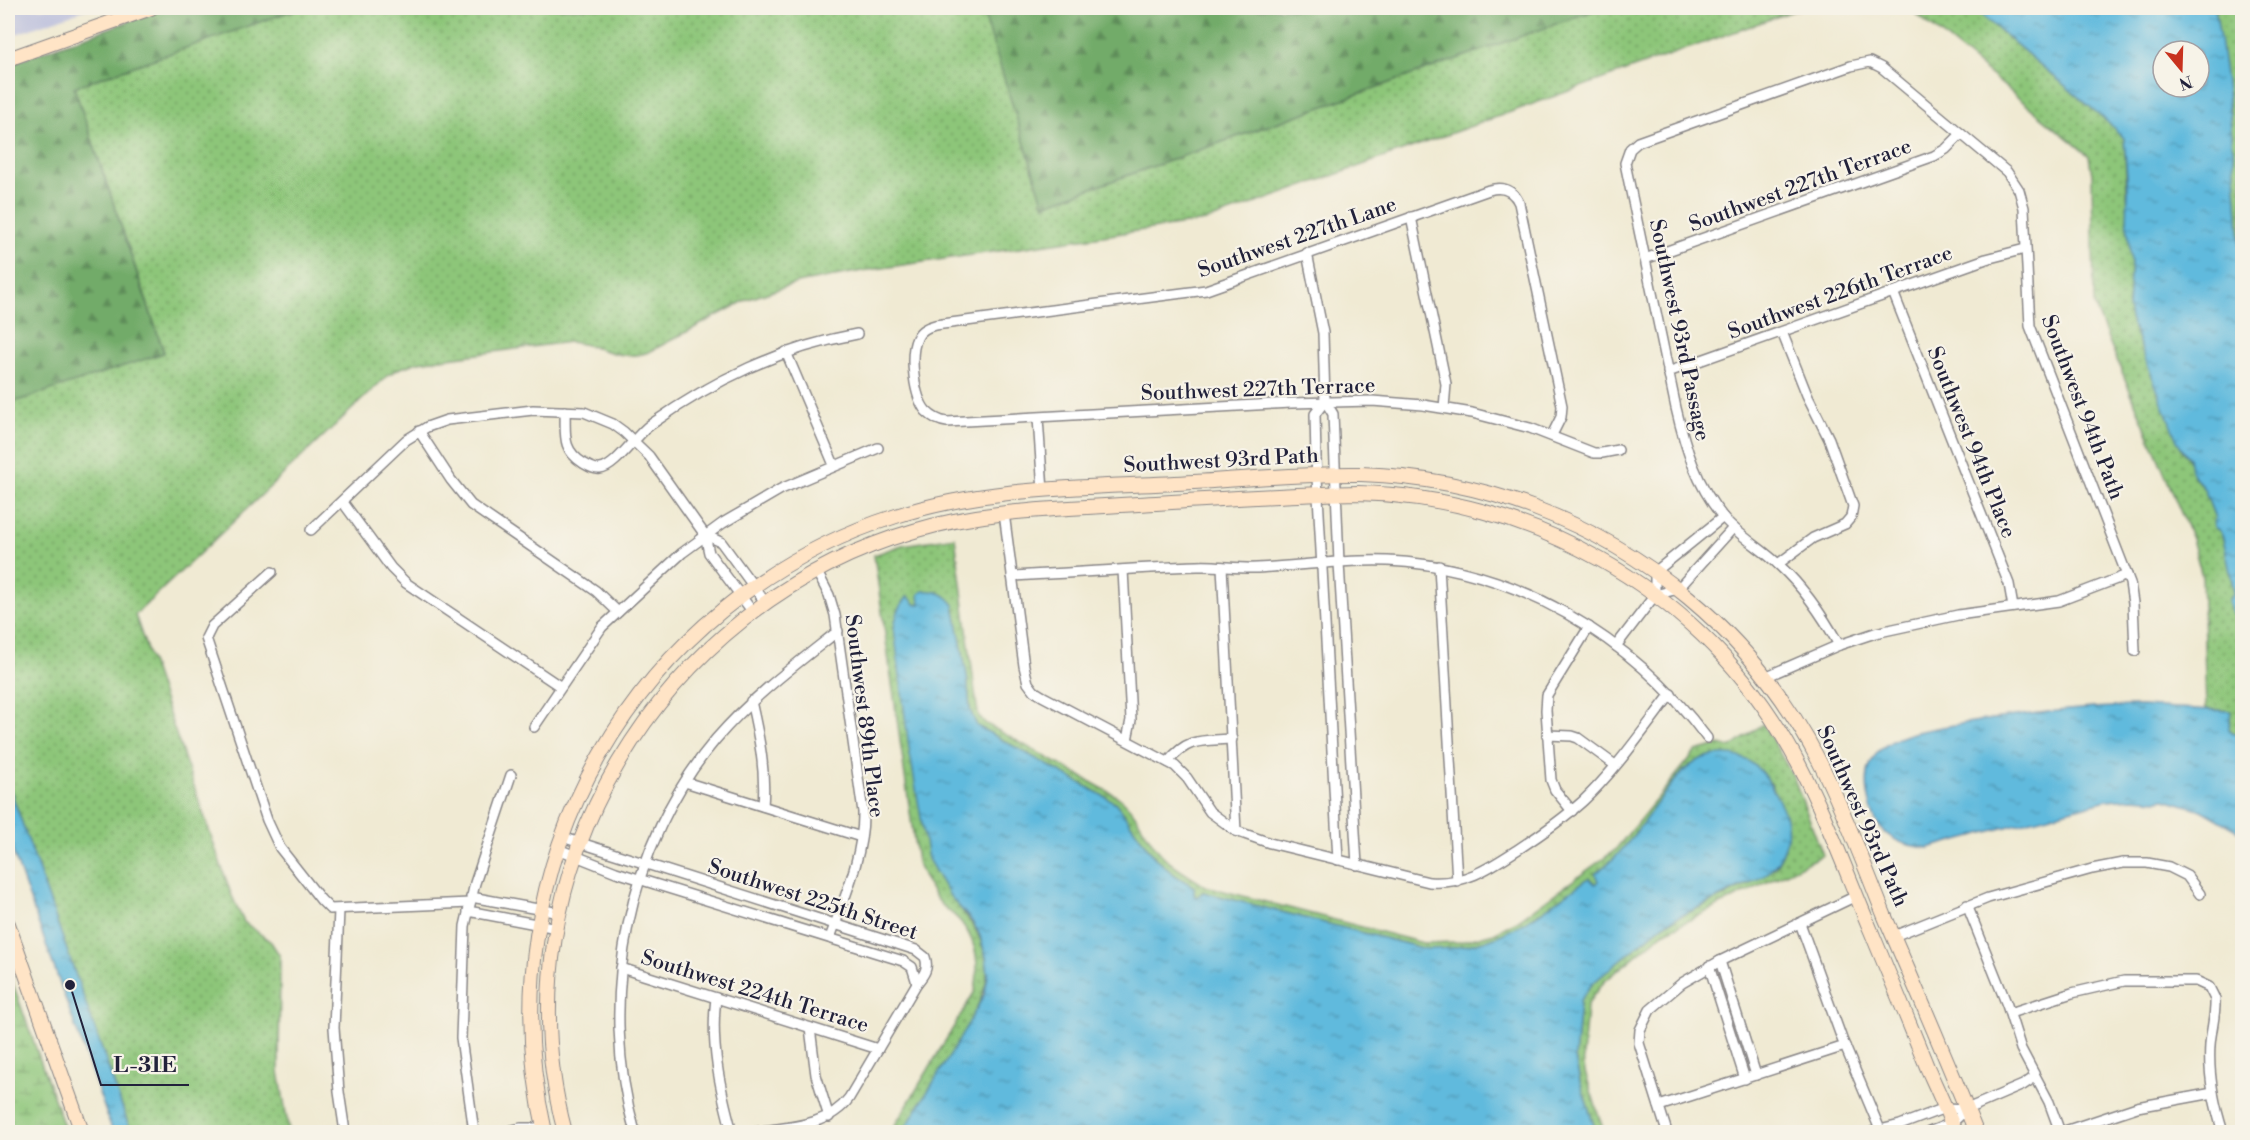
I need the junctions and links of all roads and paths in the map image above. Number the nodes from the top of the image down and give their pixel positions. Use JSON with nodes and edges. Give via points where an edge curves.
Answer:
{"nodes":[{"id":1,"x":151,"y":8,"type":"edge"},
{"id":2,"x":8,"y":59,"type":"edge"},
{"id":3,"x":1961,"y":134,"type":"junction"},
{"id":4,"x":1629,"y":149,"type":"joint"},
{"id":5,"x":1411,"y":217,"type":"junction"},
{"id":6,"x":2025,"y":249,"type":"junction"},
{"id":7,"x":1307,"y":254,"type":"junction"},
{"id":8,"x":1645,"y":259,"type":"junction"},
{"id":9,"x":1893,"y":292,"type":"junction"},
{"id":10,"x":1782,"y":332,"type":"junction"},
{"id":11,"x":857,"y":334,"type":"dead end"},
{"id":12,"x":786,"y":352,"type":"junction"},
{"id":13,"x":1668,"y":372,"type":"junction"},
{"id":14,"x":1325,"y":401,"type":"junction"},
{"id":15,"x":1444,"y":408,"type":"junction"},
{"id":16,"x":565,"y":411,"type":"junction"},
{"id":17,"x":929,"y":414,"type":"joint"},
{"id":18,"x":1038,"y":418,"type":"junction"},
{"id":19,"x":419,"y":431,"type":"junction"},
{"id":20,"x":1552,"y":435,"type":"junction"},
{"id":21,"x":633,"y":440,"type":"junction"},
{"id":22,"x":878,"y":448,"type":"dead end"},
{"id":23,"x":1618,"y":450,"type":"dead end"},
{"id":24,"x":834,"y":465,"type":"junction"},
{"id":25,"x":1334,"y":474,"type":"junction"},
{"id":26,"x":1317,"y":475,"type":"junction"},
{"id":27,"x":1043,"y":491,"type":"junction"},
{"id":28,"x":1318,"y":494,"type":"junction"},
{"id":29,"x":1336,"y":494,"type":"junction"},
{"id":30,"x":342,"y":501,"type":"junction"},
{"id":31,"x":1004,"y":513,"type":"junction"},
{"id":32,"x":1723,"y":517,"type":"junction"},
{"id":33,"x":1733,"y":528,"type":"junction"},
{"id":34,"x":311,"y":530,"type":"dead end"},
{"id":35,"x":705,"y":535,"type":"junction"},
{"id":36,"x":1321,"y":563,"type":"junction"},
{"id":37,"x":1339,"y":563,"type":"junction"},
{"id":38,"x":1778,"y":564,"type":"junction"},
{"id":39,"x":1439,"y":566,"type":"junction"},
{"id":40,"x":1222,"y":567,"type":"junction"},
{"id":41,"x":816,"y":570,"type":"junction"},
{"id":42,"x":1123,"y":570,"type":"junction"},
{"id":43,"x":272,"y":572,"type":"dead end"},
{"id":44,"x":1655,"y":572,"type":"junction"},
{"id":45,"x":2127,"y":575,"type":"junction"},
{"id":46,"x":1012,"y":576,"type":"junction"},
{"id":47,"x":754,"y":587,"type":"junction"},
{"id":48,"x":1678,"y":589,"type":"junction"},
{"id":49,"x":1655,"y":595,"type":"junction"},
{"id":50,"x":741,"y":596,"type":"junction"},
{"id":51,"x":765,"y":602,"type":"junction"},
{"id":52,"x":2013,"y":607,"type":"junction"},
{"id":53,"x":752,"y":611,"type":"junction"},
{"id":54,"x":618,"y":612,"type":"junction"},
{"id":55,"x":1589,"y":627,"type":"junction"},
{"id":56,"x":838,"y":631,"type":"junction"},
{"id":57,"x":1839,"y":645,"type":"junction"},
{"id":58,"x":1616,"y":646,"type":"junction"},
{"id":59,"x":2134,"y":651,"type":"dead end"},
{"id":60,"x":1765,"y":677,"type":"junction"},
{"id":61,"x":561,"y":687,"type":"junction"},
{"id":62,"x":1671,"y":694,"type":"junction"},
{"id":63,"x":750,"y":701,"type":"junction"},
{"id":64,"x":534,"y":727,"type":"dead end"},
{"id":65,"x":1547,"y":735,"type":"junction"},
{"id":66,"x":1707,"y":738,"type":"dead end"},
{"id":67,"x":1232,"y":739,"type":"junction"},
{"id":68,"x":1127,"y":740,"type":"junction"},
{"id":69,"x":1168,"y":762,"type":"junction"},
{"id":70,"x":1615,"y":765,"type":"junction"},
{"id":71,"x":511,"y":775,"type":"dead end"},
{"id":72,"x":685,"y":782,"type":"junction"},
{"id":73,"x":763,"y":806,"type":"junction"},
{"id":74,"x":1572,"y":811,"type":"junction"},
{"id":75,"x":1236,"y":831,"type":"junction"},
{"id":76,"x":861,"y":837,"type":"junction"},
{"id":77,"x":580,"y":841,"type":"junction"},
{"id":78,"x":560,"y":843,"type":"junction"},
{"id":79,"x":575,"y":856,"type":"junction"},
{"id":80,"x":1338,"y":860,"type":"junction"},
{"id":81,"x":645,"y":863,"type":"junction"},
{"id":82,"x":1357,"y":865,"type":"junction"},
{"id":83,"x":640,"y":880,"type":"junction"},
{"id":84,"x":1457,"y":881,"type":"junction"},
{"id":85,"x":2200,"y":894,"type":"dead end"},
{"id":86,"x":1856,"y":896,"type":"junction"},
{"id":87,"x":470,"y":903,"type":"junction"},
{"id":88,"x":1967,"y":905,"type":"junction"},
{"id":89,"x":339,"y":910,"type":"junction"},
{"id":90,"x":541,"y":910,"type":"junction"},
{"id":91,"x":560,"y":914,"type":"junction"},
{"id":92,"x":1800,"y":923,"type":"junction"},
{"id":93,"x":8,"y":924,"type":"edge"},
{"id":94,"x":538,"y":924,"type":"junction"},
{"id":95,"x":835,"y":925,"type":"junction"},
{"id":96,"x":557,"y":928,"type":"junction"},
{"id":97,"x":1894,"y":936,"type":"junction"},
{"id":98,"x":830,"y":938,"type":"junction"},
{"id":99,"x":1720,"y":961,"type":"junction"},
{"id":100,"x":1709,"y":966,"type":"junction"},
{"id":101,"x":621,"y":968,"type":"junction"},
{"id":102,"x":917,"y":983,"type":"junction"},
{"id":103,"x":716,"y":998,"type":"junction"},
{"id":104,"x":2010,"y":1013,"type":"junction"},
{"id":105,"x":810,"y":1028,"type":"junction"},
{"id":106,"x":1845,"y":1046,"type":"junction"},
{"id":107,"x":878,"y":1048,"type":"junction"},
{"id":108,"x":1756,"y":1075,"type":"junction"},
{"id":109,"x":2035,"y":1077,"type":"junction"},
{"id":110,"x":1745,"y":1079,"type":"junction"},
{"id":111,"x":2212,"y":1093,"type":"junction"},
{"id":112,"x":1659,"y":1106,"type":"junction"},
{"id":113,"x":1945,"y":1108,"type":"junction"},
{"id":114,"x":1966,"y":1109,"type":"junction"},
{"id":115,"x":829,"y":1117,"type":"junction"},
{"id":116,"x":1953,"y":1128,"type":"edge"},
{"id":117,"x":545,"y":1130,"type":"edge"},
{"id":118,"x":82,"y":1132,"type":"edge"},
{"id":119,"x":345,"y":1132,"type":"edge"},
{"id":120,"x":474,"y":1132,"type":"edge"},
{"id":121,"x":504,"y":1132,"type":"edge"},
{"id":122,"x":565,"y":1132,"type":"edge"},
{"id":123,"x":635,"y":1132,"type":"edge"},
{"id":124,"x":732,"y":1132,"type":"edge"},
{"id":125,"x":754,"y":1132,"type":"edge"},
{"id":126,"x":1667,"y":1132,"type":"edge"},
{"id":127,"x":1878,"y":1132,"type":"edge"},
{"id":128,"x":1929,"y":1132,"type":"edge"},
{"id":129,"x":1976,"y":1132,"type":"edge"},
{"id":130,"x":2061,"y":1132,"type":"edge"},
{"id":131,"x":2223,"y":1132,"type":"edge"}],
"edges":[{"from":1,"to":2,"type":"street"},
{"from":3,"to":4,"type":"street","name":"Southwest 94th Path","via":[[1879,65],[1870,62],[1641,141]]},
{"from":3,"to":6,"type":"street","name":"Southwest 94th Path","via":[[2016,184],[2023,205]]},
{"from":3,"to":8,"type":"street","name":"Southwest 227th Terrace","via":[[1934,156]]},
{"from":4,"to":8,"type":"street","name":"Southwest 93rd Passage","via":[[1626,165]]},
{"from":5,"to":7,"type":"street","name":"Southwest 227th Lane"},
{"from":5,"to":15,"type":"street","via":[[1446,384]]},
{"from":5,"to":20,"type":"street","name":"Southwest 227th Lane","via":[[1497,188],[1514,194],[1562,406]]},
{"from":6,"to":9,"type":"street","name":"Southwest 226th Terrace"},
{"from":6,"to":45,"type":"street","name":"Southwest 94th Path","via":[[2030,326]]},
{"from":7,"to":14,"type":"street","via":[[1323,333]]},
{"from":7,"to":17,"type":"street","name":"Southwest 227th Lane","via":[[1199,291],[927,327],[915,346],[914,375],[920,401]]},
{"from":8,"to":13,"type":"street","name":"Southwest 93rd Passage"},
{"from":9,"to":10,"type":"street","name":"Southwest 226th Terrace"},
{"from":9,"to":52,"type":"street","name":"Southwest 94th Place","via":[[2008,584]]},
{"from":10,"to":13,"type":"street","name":"Southwest 226th Terrace"},
{"from":10,"to":38,"type":"street","via":[[1853,504],[1851,517],[1844,525],[1808,541]]},
{"from":11,"to":12,"type":"street"},
{"from":12,"to":21,"type":"street","via":[[714,385]]},
{"from":12,"to":24,"type":"street"},
{"from":13,"to":32,"type":"street","name":"Southwest 93rd Passage","via":[[1689,457]]},
{"from":14,"to":15,"type":"street","name":"Southwest 227th Terrace"},
{"from":14,"to":18,"type":"street","name":"Southwest 227th Terrace"},
{"from":14,"to":25,"type":"street","via":[[1333,414]]},
{"from":14,"to":26,"type":"street","via":[[1315,414]]},
{"from":15,"to":20,"type":"street","name":"Southwest 227th Terrace"},
{"from":16,"to":19,"type":"street","via":[[533,410],[455,419]]},
{"from":16,"to":21,"type":"street","via":[[584,412],[613,424]]},
{"from":16,"to":21,"type":"street","via":[[568,449],[589,467],[609,466]]},
{"from":17,"to":18,"type":"street","name":"Southwest 227th Terrace","via":[[952,423]]},
{"from":18,"to":27,"type":"street"},
{"from":19,"to":30,"type":"street"},
{"from":19,"to":54,"type":"street","via":[[471,505],[596,591]]},
{"from":20,"to":23,"type":"street","name":"Southwest 227th Terrace","via":[[1594,453]]},
{"from":21,"to":35,"type":"street","via":[[649,456]]},
{"from":22,"to":24,"type":"street"},
{"from":24,"to":35,"type":"street","via":[[781,489]]},
{"from":25,"to":26,"type":"street","name":"Southwest 93rd Path"},
{"from":25,"to":29,"type":"street"},
{"from":25,"to":44,"type":"street","name":"Southwest 93rd Path","via":[[1418,479],[1498,495],[1590,532]]},
{"from":26,"to":27,"type":"street","name":"Southwest 93rd Path"},
{"from":26,"to":28,"type":"street"},
{"from":27,"to":47,"type":"street","name":"Southwest 93rd Path","via":[[968,499],[898,515],[831,542]]},
{"from":28,"to":29,"type":"street","name":"Southwest 93rd Path"},
{"from":28,"to":31,"type":"street","name":"Southwest 93rd Path"},
{"from":28,"to":36,"type":"street"},
{"from":29,"to":37,"type":"street"},
{"from":29,"to":49,"type":"street","name":"Southwest 93rd Path","via":[[1412,497],[1509,518],[1584,550]]},
{"from":30,"to":34,"type":"street"},
{"from":30,"to":61,"type":"street","via":[[406,583]]},
{"from":31,"to":41,"type":"street","name":"Southwest 93rd Path","via":[[912,531]]},
{"from":31,"to":46,"type":"street"},
{"from":32,"to":33,"type":"street","name":"Southwest 93rd Passage"},
{"from":32,"to":44,"type":"street"},
{"from":33,"to":38,"type":"street","name":"Southwest 93rd Passage"},
{"from":33,"to":48,"type":"street"},
{"from":35,"to":47,"type":"street","via":[[721,542]]},
{"from":35,"to":50,"type":"street","via":[[709,554]]},
{"from":35,"to":54,"type":"street"},
{"from":36,"to":37,"type":"street"},
{"from":36,"to":40,"type":"street"},
{"from":36,"to":80,"type":"street"},
{"from":37,"to":39,"type":"street","via":[[1385,561]]},
{"from":37,"to":82,"type":"street"},
{"from":38,"to":57,"type":"street","name":"Southwest 93rd Passage","via":[[1813,603]]},
{"from":39,"to":55,"type":"street","via":[[1480,576],[1532,596]]},
{"from":39,"to":84,"type":"street"},
{"from":40,"to":42,"type":"street"},
{"from":40,"to":67,"type":"street"},
{"from":41,"to":51,"type":"street","name":"Southwest 93rd Path"},
{"from":41,"to":56,"type":"street","name":"Southwest 89th Place","via":[[831,599]]},
{"from":42,"to":46,"type":"street"},
{"from":42,"to":68,"type":"street","via":[[1131,720]]},
{"from":43,"to":89,"type":"street","via":[[212,626],[207,639],[274,838],[326,906]]},
{"from":44,"to":48,"type":"street","name":"Southwest 93rd Path"},
{"from":44,"to":49,"type":"street"},
{"from":45,"to":52,"type":"street","via":[[2065,599]]},
{"from":45,"to":59,"type":"street","name":"Southwest 94th Path","via":[[2133,603]]},
{"from":46,"to":68,"type":"street","via":[[1030,686]]},
{"from":47,"to":50,"type":"street","name":"Southwest 93rd Path"},
{"from":47,"to":51,"type":"street"},
{"from":48,"to":49,"type":"street"},
{"from":48,"to":60,"type":"street","name":"Southwest 93rd Path","via":[[1727,634]]},
{"from":49,"to":58,"type":"street"},
{"from":49,"to":86,"type":"street","name":"Southwest 93rd Path","via":[[1719,653],[1770,716],[1806,778]]},
{"from":50,"to":53,"type":"street"},
{"from":50,"to":78,"type":"street","name":"Southwest 93rd Path","via":[[678,651],[636,700],[593,768]]},
{"from":51,"to":53,"type":"street","name":"Southwest 93rd Path"},
{"from":52,"to":57,"type":"street","via":[[1937,619]]},
{"from":53,"to":77,"type":"street","name":"Southwest 93rd Path","via":[[698,658],[650,714],[611,774]]},
{"from":54,"to":61,"type":"street","via":[[598,632]]},
{"from":55,"to":58,"type":"street"},
{"from":55,"to":65,"type":"street","via":[[1548,690]]},
{"from":56,"to":63,"type":"street"},
{"from":56,"to":76,"type":"street","name":"Southwest 89th Place","via":[[862,805]]},
{"from":57,"to":60,"type":"street"},
{"from":58,"to":62,"type":"street"},
{"from":60,"to":97,"type":"street","name":"Southwest 93rd Path","via":[[1821,766]]},
{"from":61,"to":64,"type":"street"},
{"from":62,"to":66,"type":"street"},
{"from":62,"to":70,"type":"street"},
{"from":63,"to":72,"type":"street","via":[[714,741]]},
{"from":63,"to":73,"type":"street","via":[[763,766]]},
{"from":65,"to":70,"type":"street","via":[[1578,738]]},
{"from":65,"to":74,"type":"street","via":[[1552,783]]},
{"from":67,"to":69,"type":"street","via":[[1190,743],[1179,748]]},
{"from":67,"to":75,"type":"street"},
{"from":68,"to":69,"type":"street"},
{"from":69,"to":75,"type":"street","via":[[1183,774],[1210,812]]},
{"from":70,"to":74,"type":"street"},
{"from":71,"to":87,"type":"street"},
{"from":72,"to":73,"type":"street"},
{"from":72,"to":81,"type":"street"},
{"from":73,"to":76,"type":"street"},
{"from":74,"to":84,"type":"street","via":[[1488,868]]},
{"from":75,"to":80,"type":"street"},
{"from":76,"to":95,"type":"street","name":"Southwest 89th Place"},
{"from":77,"to":78,"type":"street","name":"Southwest 225th Street"},
{"from":77,"to":79,"type":"street","name":"Southwest 93rd Path"},
{"from":77,"to":81,"type":"street","name":"Southwest 225th Street"},
{"from":78,"to":79,"type":"street","name":"Southwest 225th Street"},
{"from":78,"to":90,"type":"street","name":"Southwest 93rd Path"},
{"from":79,"to":83,"type":"street","name":"Southwest 225th Street"},
{"from":79,"to":91,"type":"street","name":"Southwest 93rd Path"},
{"from":80,"to":82,"type":"street"},
{"from":81,"to":83,"type":"street"},
{"from":81,"to":95,"type":"street","name":"Southwest 225th Street"},
{"from":82,"to":84,"type":"street","via":[[1429,882]]},
{"from":83,"to":98,"type":"street","name":"Southwest 225th Street"},
{"from":83,"to":101,"type":"street"},
{"from":85,"to":88,"type":"street","via":[[2179,871],[2158,864],[2130,863],[2092,869]]},
{"from":86,"to":92,"type":"street"},
{"from":86,"to":113,"type":"street","name":"Southwest 93rd Path"},
{"from":87,"to":89,"type":"street"},
{"from":87,"to":90,"type":"street"},
{"from":87,"to":94,"type":"street"},
{"from":87,"to":120,"type":"street","via":[[465,926],[461,1038]]},
{"from":88,"to":97,"type":"street"},
{"from":88,"to":104,"type":"street"},
{"from":89,"to":119,"type":"street","via":[[334,1028]]},
{"from":90,"to":91,"type":"street"},
{"from":90,"to":94,"type":"street","name":"Southwest 93rd Path"},
{"from":91,"to":96,"type":"street","name":"Southwest 93rd Path"},
{"from":92,"to":99,"type":"street"},
{"from":92,"to":106,"type":"street"},
{"from":93,"to":118,"type":"street"},
{"from":94,"to":96,"type":"street"},
{"from":94,"to":117,"type":"street","name":"Southwest 93rd Path","via":[[530,1019],[534,1073]]},
{"from":95,"to":98,"type":"street","name":"Southwest 89th Place"},
{"from":95,"to":102,"type":"street","name":"Southwest 225th Street","via":[[921,952],[927,968]]},
{"from":96,"to":122,"type":"street","name":"Southwest 93rd Path","via":[[549,1016],[554,1078]]},
{"from":97,"to":114,"type":"street","name":"Southwest 93rd Path"},
{"from":98,"to":102,"type":"street","name":"Southwest 225th Street","via":[[906,962]]},
{"from":99,"to":100,"type":"street"},
{"from":99,"to":108,"type":"street"},
{"from":100,"to":110,"type":"street"},
{"from":100,"to":112,"type":"street","via":[[1655,1005],[1640,1030],[1639,1043]]},
{"from":101,"to":103,"type":"street","name":"Southwest 224th Terrace"},
{"from":101,"to":123,"type":"street","via":[[621,1059]]},
{"from":102,"to":107,"type":"street"},
{"from":103,"to":105,"type":"street","name":"Southwest 224th Terrace"},
{"from":103,"to":124,"type":"street","via":[[716,1063]]},
{"from":104,"to":109,"type":"street"},
{"from":104,"to":111,"type":"street","via":[[2116,982],[2190,981],[2207,985],[2216,1001],[2210,1051]]},
{"from":105,"to":107,"type":"street","name":"Southwest 224th Terrace"},
{"from":105,"to":115,"type":"street","via":[[816,1075]]},
{"from":106,"to":108,"type":"street"},
{"from":106,"to":127,"type":"street"},
{"from":107,"to":115,"type":"street","via":[[845,1104]]},
{"from":108,"to":110,"type":"street"},
{"from":109,"to":114,"type":"street"},
{"from":109,"to":130,"type":"street"},
{"from":110,"to":112,"type":"street"},
{"from":111,"to":130,"type":"street","via":[[2137,1107]]},
{"from":111,"to":131,"type":"street"},
{"from":112,"to":126,"type":"street"},
{"from":113,"to":114,"type":"street"},
{"from":113,"to":116,"type":"street","name":"Southwest 93rd Path"},
{"from":113,"to":127,"type":"street"},
{"from":114,"to":116,"type":"street"},
{"from":114,"to":129,"type":"street","name":"Southwest 93rd Path"},
{"from":115,"to":125,"type":"street"},
{"from":116,"to":128,"type":"street"},
{"from":117,"to":121,"type":"street","via":[[521,1128]]}]}
